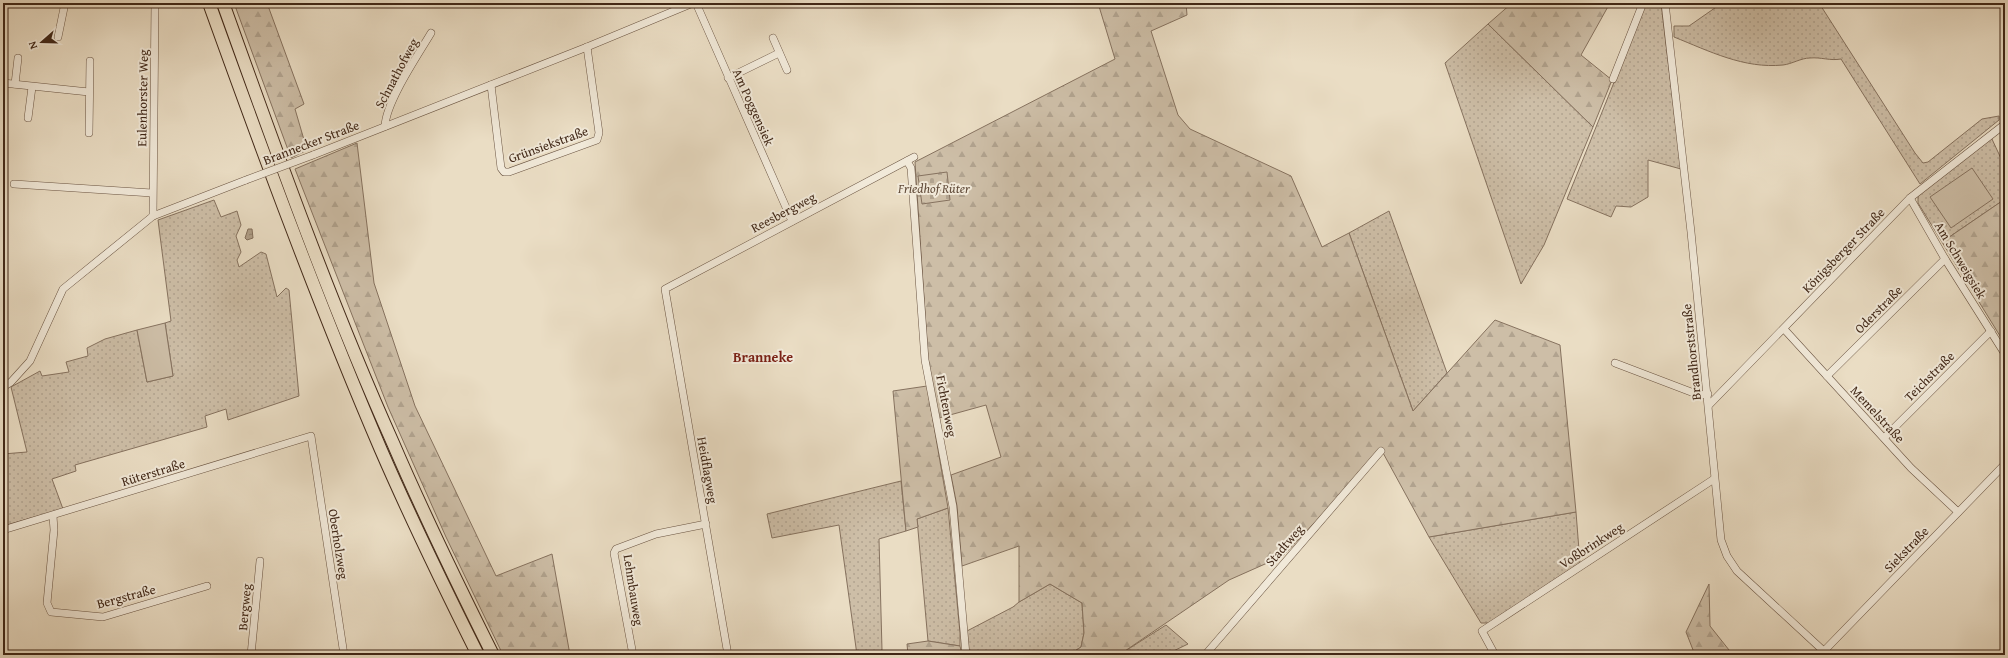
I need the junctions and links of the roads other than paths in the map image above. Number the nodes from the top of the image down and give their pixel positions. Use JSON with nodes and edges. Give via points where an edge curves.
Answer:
{"nodes":[{"id":1,"x":65,"y":3,"type":"edge"},
{"id":2,"x":155,"y":3,"type":"edge"},
{"id":3,"x":209,"y":3,"type":"edge"},
{"id":4,"x":223,"y":3,"type":"edge"},
{"id":5,"x":695,"y":3,"type":"edge"},
{"id":6,"x":1644,"y":3,"type":"edge"},
{"id":7,"x":1665,"y":3,"type":"edge"},
{"id":8,"x":431,"y":34,"type":"dead end"},
{"id":9,"x":58,"y":37,"type":"dead end"},
{"id":10,"x":773,"y":38,"type":"dead end"},
{"id":11,"x":588,"y":47,"type":"junction"},
{"id":12,"x":780,"y":53,"type":"junction"},
{"id":13,"x":18,"y":58,"type":"dead end"},
{"id":14,"x":90,"y":61,"type":"dead end"},
{"id":15,"x":787,"y":70,"type":"dead end"},
{"id":16,"x":728,"y":78,"type":"junction"},
{"id":17,"x":1613,"y":79,"type":"dead end"},
{"id":18,"x":3,"y":83,"type":"edge"},
{"id":19,"x":15,"y":84,"type":"junction"},
{"id":20,"x":491,"y":85,"type":"junction"},
{"id":21,"x":32,"y":87,"type":"junction"},
{"id":22,"x":89,"y":92,"type":"junction"},
{"id":23,"x":28,"y":118,"type":"dead end"},
{"id":24,"x":2005,"y":124,"type":"edge"},
{"id":25,"x":385,"y":126,"type":"junction"},
{"id":26,"x":89,"y":133,"type":"dead end"},
{"id":27,"x":914,"y":158,"type":"dead end"},
{"id":28,"x":907,"y":161,"type":"junction"},
{"id":29,"x":14,"y":184,"type":"dead end"},
{"id":30,"x":152,"y":193,"type":"junction"},
{"id":31,"x":1910,"y":198,"type":"junction"},
{"id":32,"x":153,"y":216,"type":"junction"},
{"id":33,"x":792,"y":220,"type":"junction"},
{"id":34,"x":1945,"y":259,"type":"junction"},
{"id":35,"x":665,"y":289,"type":"joint"},
{"id":36,"x":1784,"y":329,"type":"junction"},
{"id":37,"x":1991,"y":331,"type":"junction"},
{"id":38,"x":2005,"y":354,"type":"edge"},
{"id":39,"x":1615,"y":363,"type":"dead end"},
{"id":40,"x":1827,"y":376,"type":"junction"},
{"id":41,"x":3,"y":387,"type":"edge"},
{"id":42,"x":1708,"y":394,"type":"junction"},
{"id":43,"x":1709,"y":405,"type":"junction"},
{"id":44,"x":311,"y":436,"type":"joint"},
{"id":45,"x":1885,"y":437,"type":"junction"},
{"id":46,"x":1381,"y":451,"type":"dead end"},
{"id":47,"x":2005,"y":464,"type":"edge"},
{"id":48,"x":1714,"y":479,"type":"junction"},
{"id":49,"x":1958,"y":512,"type":"junction"},
{"id":50,"x":53,"y":516,"type":"junction"},
{"id":51,"x":706,"y":524,"type":"junction"},
{"id":52,"x":3,"y":530,"type":"edge"},
{"id":53,"x":260,"y":561,"type":"dead end"},
{"id":54,"x":207,"y":586,"type":"dead end"},
{"id":55,"x":1826,"y":653,"type":"edge"},
{"id":56,"x":252,"y":655,"type":"edge"},
{"id":57,"x":344,"y":655,"type":"edge"},
{"id":58,"x":478,"y":655,"type":"edge"},
{"id":59,"x":493,"y":655,"type":"edge"},
{"id":60,"x":633,"y":655,"type":"edge"},
{"id":61,"x":728,"y":655,"type":"edge"},
{"id":62,"x":966,"y":655,"type":"edge"},
{"id":63,"x":1205,"y":655,"type":"edge"},
{"id":64,"x":1495,"y":655,"type":"edge"}],
"edges":[{"from":1,"to":9,"type":"street"},
{"from":2,"to":30,"type":"street","name":"Eulenhorster Weg"},
{"from":3,"to":58,"type":"highway","via":[[337,344],[381,450]]},
{"from":4,"to":59,"type":"highway","via":[[347,332],[448,565]]},
{"from":5,"to":11,"type":"street","name":"Brannecker Straße"},
{"from":5,"to":16,"type":"street","name":"Am Poggensiek"},
{"from":6,"to":17,"type":"street"},
{"from":7,"to":42,"type":"street","name":"Brandhorststraße"},
{"from":8,"to":25,"type":"street","name":"Schnathofweg","via":[[406,76],[386,117]]},
{"from":10,"to":12,"type":"street"},
{"from":11,"to":20,"type":"street","name":"Brannecker Straße"},
{"from":11,"to":20,"type":"street","name":"Grünsiekstraße","via":[[599,133],[597,140],[504,172],[501,168]]},
{"from":12,"to":15,"type":"street"},
{"from":12,"to":16,"type":"street"},
{"from":13,"to":19,"type":"street"},
{"from":14,"to":22,"type":"street"},
{"from":16,"to":33,"type":"street","name":"Am Poggensiek"},
{"from":18,"to":19,"type":"street"},
{"from":19,"to":21,"type":"street"},
{"from":20,"to":25,"type":"street","name":"Brannecker Straße"},
{"from":21,"to":22,"type":"street"},
{"from":21,"to":23,"type":"street"},
{"from":22,"to":26,"type":"street"},
{"from":24,"to":31,"type":"street","name":"Königsberger Straße"},
{"from":25,"to":32,"type":"street","name":"Brannecker Straße","bridge":true},
{"from":27,"to":28,"type":"street","name":"Reesbergweg"},
{"from":28,"to":33,"type":"street","name":"Reesbergweg"},
{"from":28,"to":62,"type":"street","name":"Fichtenweg","via":[[911,168],[925,360],[953,507]]},
{"from":29,"to":30,"type":"street"},
{"from":30,"to":32,"type":"street","name":"Eulenhorster Weg"},
{"from":31,"to":34,"type":"street","name":"Am Schweigsiek"},
{"from":31,"to":36,"type":"street","name":"Königsberger Straße"},
{"from":32,"to":41,"type":"street","name":"Brannecker Straße","via":[[63,289],[30,361]]},
{"from":33,"to":35,"type":"street","name":"Reesbergweg"},
{"from":34,"to":37,"type":"street","name":"Am Schweigsiek"},
{"from":34,"to":40,"type":"street","name":"Oderstraße"},
{"from":35,"to":51,"type":"street","name":"Heidflagweg"},
{"from":36,"to":40,"type":"street","name":"Memelstraße"},
{"from":36,"to":43,"type":"street","name":"Königsberger Straße"},
{"from":37,"to":38,"type":"street","name":"Am Schweigsiek"},
{"from":37,"to":45,"type":"street","name":"Teichstraße"},
{"from":39,"to":42,"type":"street","via":[[1699,395]]},
{"from":40,"to":45,"type":"street","name":"Memelstraße"},
{"from":42,"to":43,"type":"street","name":"Brandhorststraße"},
{"from":43,"to":48,"type":"street","name":"Brandhorststraße"},
{"from":44,"to":50,"type":"street","name":"Rüterstraße"},
{"from":44,"to":57,"type":"street","name":"Oberholzweg"},
{"from":45,"to":49,"type":"street","name":"Memelstraße","via":[[1912,468]]},
{"from":46,"to":63,"type":"street","name":"Stadtweg"},
{"from":47,"to":49,"type":"street","name":"Siekstraße"},
{"from":48,"to":55,"type":"street","name":"Brandhorststraße","via":[[1721,540],[1727,556],[1737,571]]},
{"from":48,"to":64,"type":"street","name":"Voßbrinkweg","via":[[1482,631]]},
{"from":49,"to":55,"type":"street","name":"Siekstraße"},
{"from":50,"to":52,"type":"street","name":"Rüterstraße"},
{"from":50,"to":54,"type":"street","name":"Bergstraße","via":[[47,603],[51,612],[103,617]]},
{"from":51,"to":60,"type":"street","name":"Lehmbauweg","via":[[656,534],[616,549],[614,553]]},
{"from":51,"to":61,"type":"street","name":"Heidflagweg"},
{"from":53,"to":56,"type":"street","name":"Bergweg"}]}
